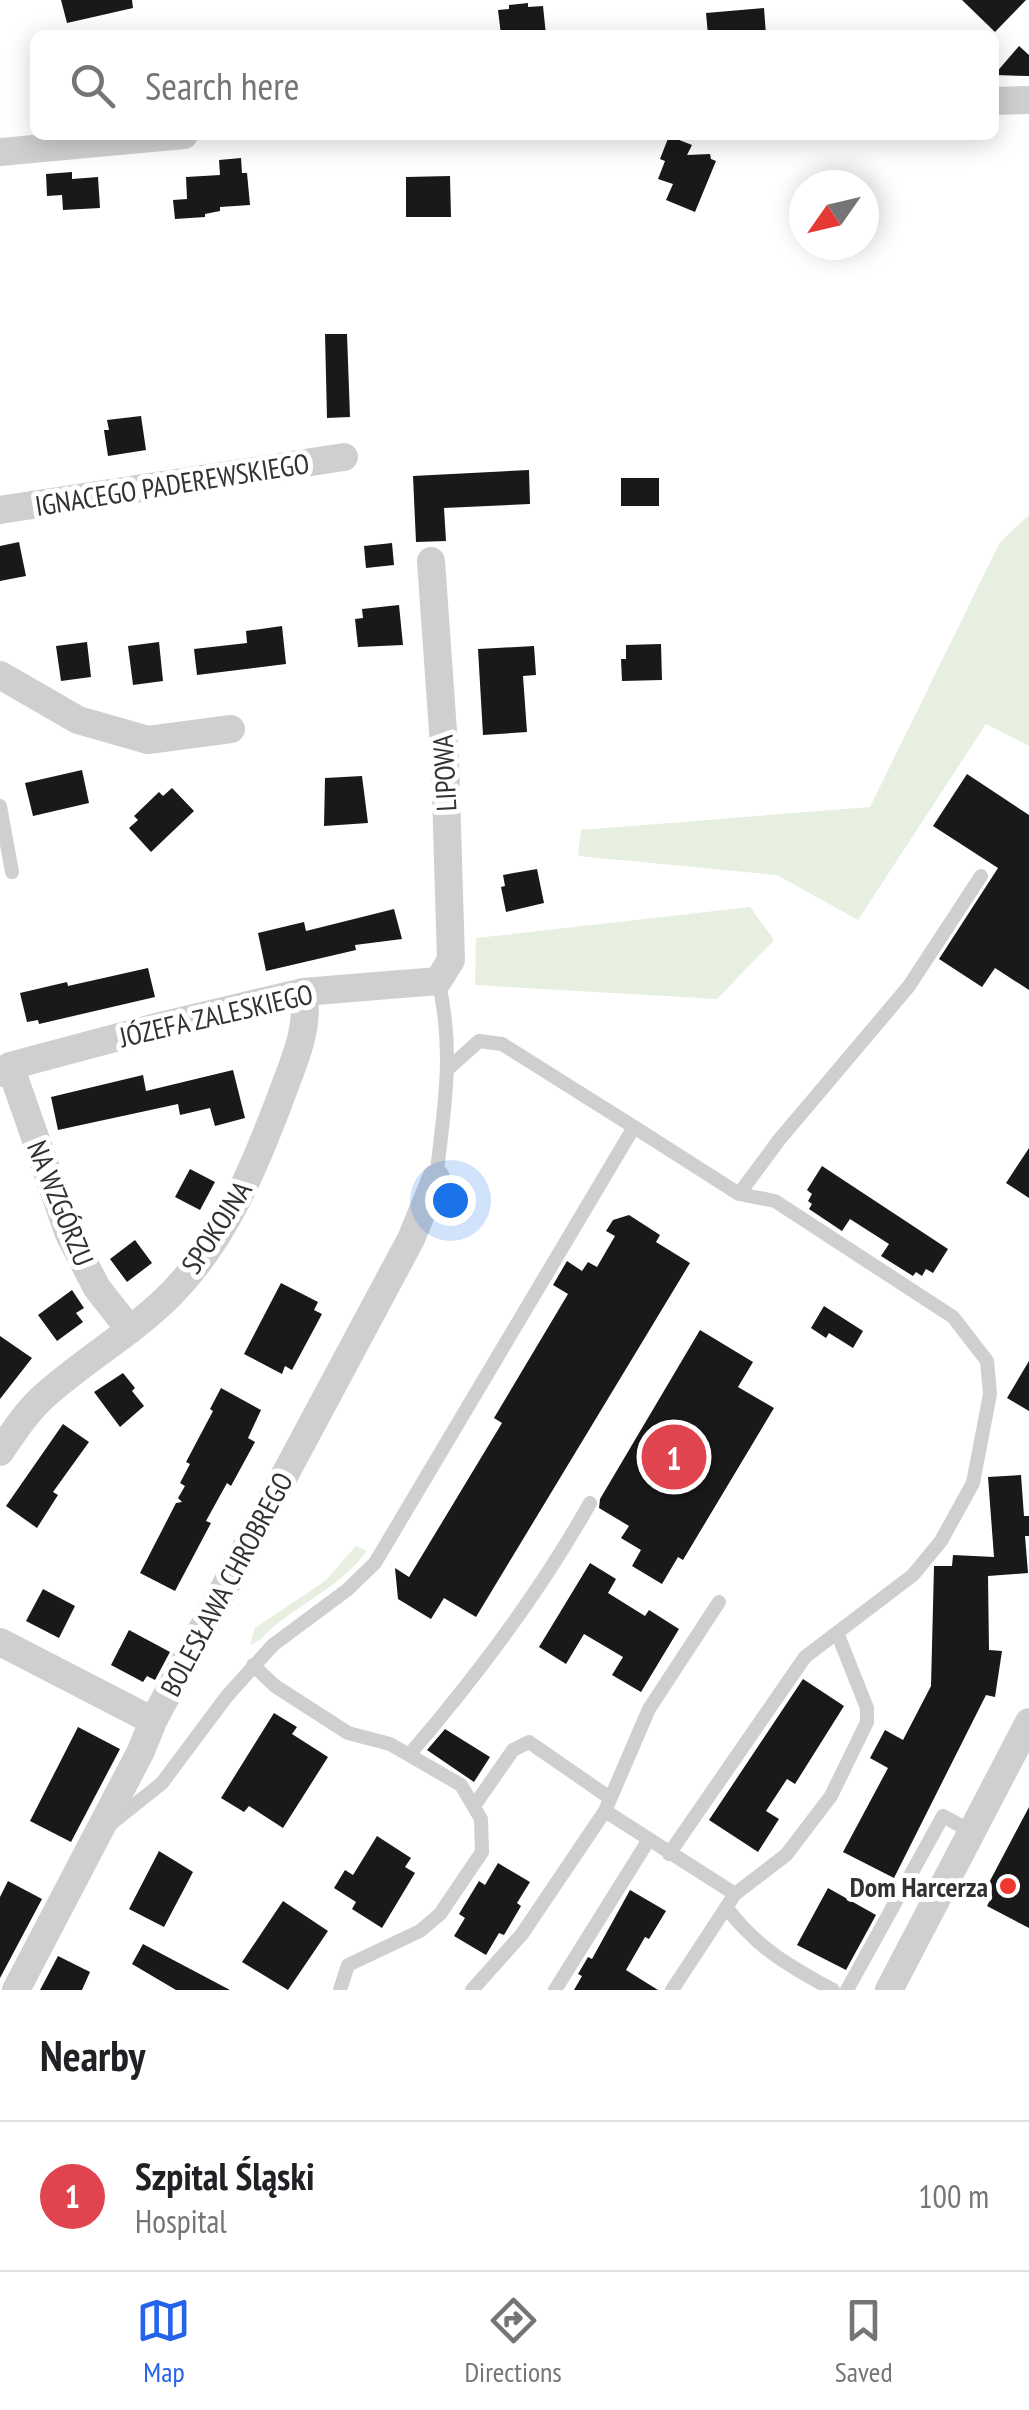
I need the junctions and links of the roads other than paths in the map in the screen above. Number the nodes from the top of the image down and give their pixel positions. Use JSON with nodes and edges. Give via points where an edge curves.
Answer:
{"nodes":[{"id":1,"x":1029,"y":100,"type":"edge"},
{"id":2,"x":999,"y":101,"type":"edge"},
{"id":3,"x":130,"y":140,"type":"edge"},
{"id":4,"x":0,"y":152,"type":"edge"},
{"id":5,"x":344,"y":458,"type":"dead end"},
{"id":6,"x":0,"y":510,"type":"edge"},
{"id":7,"x":431,"y":560,"type":"dead end"},
{"id":8,"x":0,"y":675,"type":"edge"},
{"id":9,"x":231,"y":729,"type":"dead end"},
{"id":10,"x":0,"y":806,"type":"edge"},
{"id":11,"x":12,"y":872,"type":"dead end"},
{"id":12,"x":981,"y":876,"type":"dead end"},
{"id":13,"x":438,"y":982,"type":"junction"},
{"id":14,"x":304,"y":992,"type":"junction"},
{"id":15,"x":449,"y":1068,"type":"junction"},
{"id":16,"x":5,"y":1070,"type":"edge"},
{"id":17,"x":634,"y":1127,"type":"junction"},
{"id":18,"x":436,"y":1178,"type":"joint"},
{"id":19,"x":739,"y":1194,"type":"junction"},
{"id":20,"x":130,"y":1330,"type":"junction"},
{"id":21,"x":0,"y":1452,"type":"edge"},
{"id":22,"x":590,"y":1503,"type":"dead end"},
{"id":23,"x":720,"y":1602,"type":"dead end"},
{"id":24,"x":838,"y":1635,"type":"junction"},
{"id":25,"x":0,"y":1642,"type":"edge"},
{"id":26,"x":252,"y":1665,"type":"junction"},
{"id":27,"x":152,"y":1721,"type":"junction"},
{"id":28,"x":1029,"y":1722,"type":"edge"},
{"id":29,"x":408,"y":1755,"type":"junction"},
{"id":30,"x":607,"y":1805,"type":"junction"},
{"id":31,"x":474,"y":1806,"type":"junction"},
{"id":32,"x":972,"y":1832,"type":"junction"},
{"id":33,"x":94,"y":1836,"type":"junction"},
{"id":34,"x":648,"y":1840,"type":"junction"},
{"id":35,"x":669,"y":1854,"type":"junction"},
{"id":36,"x":730,"y":1901,"type":"junction"},
{"id":37,"x":16,"y":1990,"type":"edge"},
{"id":38,"x":340,"y":1990,"type":"edge"},
{"id":39,"x":472,"y":1990,"type":"edge"},
{"id":40,"x":555,"y":1990,"type":"edge"},
{"id":41,"x":672,"y":1990,"type":"edge"},
{"id":42,"x":833,"y":1990,"type":"edge"},
{"id":43,"x":847,"y":1990,"type":"edge"},
{"id":44,"x":890,"y":1990,"type":"edge"}],
"edges":[{"from":1,"to":2,"type":"street"},
{"from":3,"to":4,"type":"street"},
{"from":5,"to":6,"type":"street","name":"IGNACEGO PADEREWSKIEGO"},
{"from":7,"to":13,"type":"street","name":"LIPOWA","via":[[452,960]]},
{"from":8,"to":9,"type":"street","via":[[78,720],[148,740]]},
{"from":10,"to":11,"type":"lane"},
{"from":12,"to":19,"type":"lane","via":[[909,986]]},
{"from":13,"to":14,"type":"street","name":"JÓZEFA ZALESKIEGO"},
{"from":13,"to":15,"type":"lane"},
{"from":14,"to":16,"type":"street","name":"JÓZEFA ZALESKIEGO"},
{"from":14,"to":20,"type":"street","name":"SPOKOJNA","via":[[304,1028],[255,1166],[208,1250]]},
{"from":15,"to":17,"type":"lane","via":[[478,1041],[502,1044]]},
{"from":15,"to":18,"type":"lane"},
{"from":16,"to":20,"type":"street","name":"NA WZGÓRZU","via":[[68,1234]]},
{"from":17,"to":19,"type":"lane"},
{"from":17,"to":26,"type":"lane","via":[[388,1544],[360,1578]]},
{"from":18,"to":27,"type":"street","name":"BOLESŁAWA CHROBREGO","via":[[402,1256]]},
{"from":19,"to":24,"type":"lane","via":[[774,1201],[918,1293],[953,1317],[987,1361],[990,1394],[973,1483],[913,1575]]},
{"from":20,"to":21,"type":"street","name":"SPOKOJNA","via":[[40,1400]]},
{"from":22,"to":29,"type":"lane","via":[[557,1561]]},
{"from":23,"to":30,"type":"lane","via":[[649,1708]]},
{"from":24,"to":35,"type":"lane","via":[[805,1657]]},
{"from":24,"to":36,"type":"lane","via":[[867,1722],[831,1796],[786,1855]]},
{"from":25,"to":27,"type":"street"},
{"from":26,"to":29,"type":"lane","via":[[348,1734]]},
{"from":26,"to":33,"type":"lane","via":[[162,1783]]},
{"from":27,"to":33,"type":"street","name":"BOLESŁAWA CHROBREGO"},
{"from":28,"to":32,"type":"street"},
{"from":29,"to":31,"type":"lane","via":[[461,1785]]},
{"from":30,"to":31,"type":"lane","via":[[529,1742],[513,1750]]},
{"from":30,"to":34,"type":"lane"},
{"from":30,"to":39,"type":"lane","via":[[522,1934]]},
{"from":31,"to":38,"type":"lane","via":[[482,1852],[440,1914],[420,1931],[348,1965]]},
{"from":32,"to":43,"type":"lane","via":[[943,1816]]},
{"from":32,"to":44,"type":"street"},
{"from":33,"to":37,"type":"street","name":"BOLESŁAWA CHROBREGO"},
{"from":34,"to":35,"type":"lane"},
{"from":34,"to":40,"type":"lane"},
{"from":35,"to":36,"type":"lane"},
{"from":36,"to":41,"type":"lane"},
{"from":36,"to":42,"type":"lane","via":[[745,1932]]}]}
